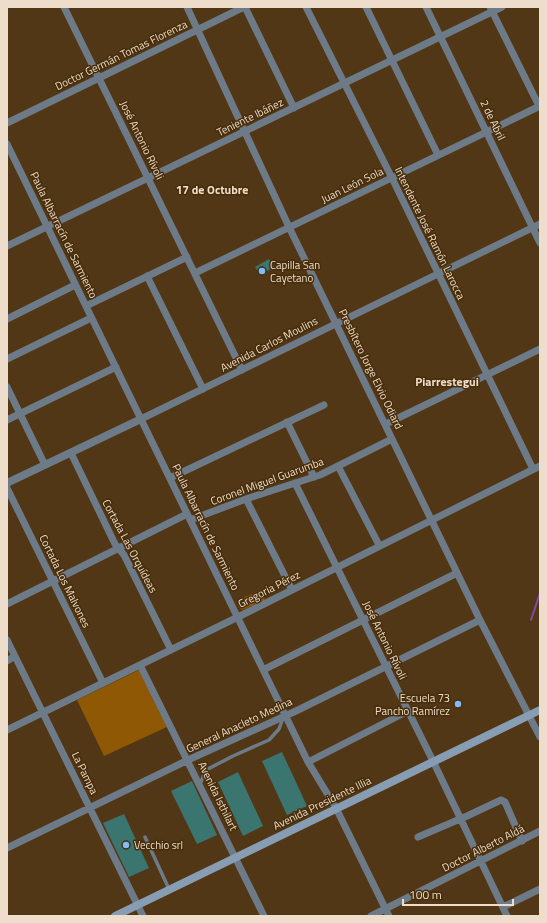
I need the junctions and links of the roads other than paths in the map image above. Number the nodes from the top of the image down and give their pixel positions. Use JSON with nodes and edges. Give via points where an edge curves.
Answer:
{"nodes":[{"id":1,"x":64,"y":7,"type":"edge"},
{"id":2,"x":187,"y":7,"type":"edge"},
{"id":3,"x":244,"y":7,"type":"edge"},
{"id":4,"x":306,"y":7,"type":"edge"},
{"id":5,"x":366,"y":7,"type":"edge"},
{"id":6,"x":426,"y":7,"type":"edge"},
{"id":7,"x":502,"y":7,"type":"edge"},
{"id":8,"x":491,"y":9,"type":"edge"},
{"id":9,"x":198,"y":29,"type":"junction"},
{"id":10,"x":440,"y":37,"type":"junction"},
{"id":11,"x":392,"y":60,"type":"junction"},
{"id":12,"x":99,"y":78,"type":"junction"},
{"id":13,"x":344,"y":84,"type":"junction"},
{"id":14,"x":539,"y":106,"type":"edge"},
{"id":15,"x":294,"y":108,"type":"junction"},
{"id":16,"x":7,"y":122,"type":"edge"},
{"id":17,"x":246,"y":131,"type":"junction"},
{"id":18,"x":486,"y":132,"type":"junction"},
{"id":19,"x":7,"y":144,"type":"edge"},
{"id":20,"x":438,"y":155,"type":"junction"},
{"id":21,"x":149,"y":178,"type":"junction"},
{"id":22,"x":392,"y":178,"type":"junction"},
{"id":23,"x":540,"y":224,"type":"edge"},
{"id":24,"x":47,"y":226,"type":"junction"},
{"id":25,"x":289,"y":227,"type":"junction"},
{"id":26,"x":533,"y":228,"type":"junction"},
{"id":27,"x":540,"y":243,"type":"edge"},
{"id":28,"x":7,"y":246,"type":"edge"},
{"id":29,"x":187,"y":257,"type":"junction"},
{"id":30,"x":195,"y":273,"type":"junction"},
{"id":31,"x":438,"y":274,"type":"junction"},
{"id":32,"x":147,"y":276,"type":"junction"},
{"id":33,"x":75,"y":285,"type":"junction"},
{"id":34,"x":86,"y":306,"type":"junction"},
{"id":35,"x":92,"y":318,"type":"junction"},
{"id":36,"x":7,"y":319,"type":"edge"},
{"id":37,"x":336,"y":323,"type":"junction"},
{"id":38,"x":540,"y":349,"type":"edge"},
{"id":39,"x":7,"y":359,"type":"edge"},
{"id":40,"x":116,"y":367,"type":"junction"},
{"id":41,"x":242,"y":370,"type":"junction"},
{"id":42,"x":488,"y":375,"type":"junction"},
{"id":43,"x":7,"y":387,"type":"edge"},
{"id":44,"x":203,"y":389,"type":"junction"},
{"id":45,"x":324,"y":405,"type":"dead end"},
{"id":46,"x":20,"y":413,"type":"junction"},
{"id":47,"x":141,"y":419,"type":"junction"},
{"id":48,"x":7,"y":420,"type":"edge"},
{"id":49,"x":287,"y":422,"type":"junction"},
{"id":50,"x":386,"y":424,"type":"junction"},
{"id":51,"x":392,"y":439,"type":"junction"},
{"id":52,"x":71,"y":453,"type":"junction"},
{"id":53,"x":45,"y":465,"type":"junction"},
{"id":54,"x":338,"y":466,"type":"junction"},
{"id":55,"x":536,"y":467,"type":"edge"},
{"id":56,"x":314,"y":477,"type":"junction"},
{"id":57,"x":170,"y":478,"type":"junction"},
{"id":58,"x":295,"y":483,"type":"junction"},
{"id":59,"x":7,"y":484,"type":"edge"},
{"id":60,"x":7,"y":488,"type":"edge"},
{"id":61,"x":246,"y":499,"type":"junction"},
{"id":62,"x":189,"y":517,"type":"junction"},
{"id":63,"x":431,"y":520,"type":"junction"},
{"id":64,"x":379,"y":546,"type":"junction"},
{"id":65,"x":118,"y":548,"type":"junction"},
{"id":66,"x":336,"y":567,"type":"junction"},
{"id":67,"x":457,"y":573,"type":"junction"},
{"id":68,"x":53,"y":581,"type":"junction"},
{"id":69,"x":292,"y":590,"type":"junction"},
{"id":70,"x":7,"y":604,"type":"edge"},
{"id":71,"x":238,"y":617,"type":"junction"},
{"id":72,"x":363,"y":620,"type":"junction"},
{"id":73,"x":480,"y":620,"type":"junction"},
{"id":74,"x":7,"y":640,"type":"edge"},
{"id":75,"x":171,"y":650,"type":"junction"},
{"id":76,"x":15,"y":656,"type":"junction"},
{"id":77,"x":7,"y":661,"type":"edge"},
{"id":78,"x":140,"y":665,"type":"junction"},
{"id":79,"x":385,"y":666,"type":"junction"},
{"id":80,"x":264,"y":670,"type":"junction"},
{"id":81,"x":103,"y":683,"type":"junction"},
{"id":82,"x":540,"y":710,"type":"edge"},
{"id":83,"x":43,"y":712,"type":"junction"},
{"id":84,"x":408,"y":712,"type":"junction"},
{"id":85,"x":529,"y":715,"type":"junction"},
{"id":86,"x":284,"y":716,"type":"junction"},
{"id":87,"x":7,"y":730,"type":"edge"},
{"id":88,"x":540,"y":737,"type":"edge"},
{"id":89,"x":188,"y":760,"type":"junction"},
{"id":90,"x":433,"y":761,"type":"junction"},
{"id":91,"x":308,"y":762,"type":"junction"},
{"id":92,"x":200,"y":784,"type":"junction"},
{"id":93,"x":89,"y":807,"type":"junction"},
{"id":94,"x":336,"y":808,"type":"junction"},
{"id":95,"x":461,"y":819,"type":"junction"},
{"id":96,"x":540,"y":831,"type":"edge"},
{"id":97,"x":145,"y":837,"type":"dead end"},
{"id":98,"x":418,"y":837,"type":"dead end"},
{"id":99,"x":522,"y":841,"type":"junction"},
{"id":100,"x":7,"y":848,"type":"edge"},
{"id":101,"x":236,"y":858,"type":"junction"},
{"id":102,"x":481,"y":861,"type":"junction"},
{"id":103,"x":169,"y":889,"type":"junction"},
{"id":104,"x":540,"y":889,"type":"edge"},
{"id":105,"x":138,"y":904,"type":"junction"},
{"id":106,"x":503,"y":907,"type":"junction"},
{"id":107,"x":386,"y":908,"type":"junction"},
{"id":108,"x":115,"y":916,"type":"edge"},
{"id":109,"x":143,"y":916,"type":"edge"},
{"id":110,"x":264,"y":916,"type":"edge"},
{"id":111,"x":371,"y":916,"type":"edge"},
{"id":112,"x":389,"y":916,"type":"edge"},
{"id":113,"x":508,"y":916,"type":"edge"}],
"edges":[{"from":1,"to":12,"type":"street","name":"José Antonio Rívoli"},
{"from":2,"to":9,"type":"street","name":"Presbítero Jorge Elvio Odiard"},
{"from":3,"to":9,"type":"street","name":"Doctor Germán Tomas Florenza"},
{"from":3,"to":15,"type":"street"},
{"from":4,"to":13,"type":"street","name":"Intendente José Ramón Larocca"},
{"from":5,"to":11,"type":"street"},
{"from":6,"to":10,"type":"street","name":"2 de Abril"},
{"from":7,"to":8,"type":"street","name":"Teniente Ibáñez"},
{"from":8,"to":10,"type":"street","name":"Teniente Ibáñez"},
{"from":8,"to":14,"type":"street"},
{"from":9,"to":12,"type":"street","name":"Doctor Germán Tomas Florenza"},
{"from":9,"to":17,"type":"street","name":"Presbítero Jorge Elvio Odiard"},
{"from":10,"to":11,"type":"street","name":"Teniente Ibáñez"},
{"from":10,"to":18,"type":"street","name":"2 de Abril"},
{"from":11,"to":13,"type":"street","name":"Teniente Ibáñez"},
{"from":11,"to":20,"type":"street"},
{"from":12,"to":16,"type":"street","name":"Doctor Germán Tomas Florenza"},
{"from":12,"to":21,"type":"street","name":"José Antonio Rívoli"},
{"from":13,"to":15,"type":"street","name":"Teniente Ibáñez"},
{"from":13,"to":22,"type":"street","name":"Intendente José Ramón Larocca"},
{"from":14,"to":18,"type":"street","name":"Juan León Sola"},
{"from":15,"to":17,"type":"street","name":"Teniente Ibáñez"},
{"from":17,"to":21,"type":"street","name":"Teniente Ibáñez"},
{"from":17,"to":25,"type":"street","name":"Presbítero Jorge Elvio Odiard"},
{"from":18,"to":20,"type":"street","name":"Juan León Sola"},
{"from":18,"to":26,"type":"street","name":"2 de Abril"},
{"from":19,"to":24,"type":"street","name":"Paula Albarracín de Sarmiento"},
{"from":20,"to":22,"type":"street","name":"Juan León Sola"},
{"from":21,"to":24,"type":"street","name":"Teniente Ibáñez"},
{"from":21,"to":29,"type":"street","name":"José Antonio Rívoli"},
{"from":22,"to":25,"type":"street","name":"Juan León Sola"},
{"from":22,"to":31,"type":"street","name":"Intendente José Ramón Larocca"},
{"from":23,"to":26,"type":"street","name":"Avenida Carlos Moulins"},
{"from":24,"to":28,"type":"street","name":"Teniente Ibáñez"},
{"from":24,"to":33,"type":"street","name":"Paula Albarracín de Sarmiento"},
{"from":25,"to":30,"type":"street","name":"Juan León Sola"},
{"from":25,"to":37,"type":"street","name":"Presbítero Jorge Elvio Odiard"},
{"from":26,"to":27,"type":"street","name":"2 de Abril"},
{"from":26,"to":31,"type":"street","name":"Avenida Carlos Moulins"},
{"from":29,"to":30,"type":"street","name":"José Antonio Rívoli"},
{"from":29,"to":32,"type":"street"},
{"from":30,"to":41,"type":"street","name":"José Antonio Rívoli"},
{"from":31,"to":37,"type":"street","name":"Avenida Carlos Moulins"},
{"from":31,"to":42,"type":"street","name":"Intendente José Ramón Larocca"},
{"from":32,"to":34,"type":"street"},
{"from":32,"to":44,"type":"street"},
{"from":33,"to":34,"type":"street","name":"Paula Albarracín de Sarmiento"},
{"from":33,"to":36,"type":"street"},
{"from":34,"to":35,"type":"street","name":"Paula Albarracín de Sarmiento"},
{"from":35,"to":39,"type":"street"},
{"from":35,"to":40,"type":"street","name":"Paula Albarracín de Sarmiento"},
{"from":37,"to":41,"type":"street","name":"Avenida Carlos Moulins"},
{"from":37,"to":50,"type":"street","name":"Presbítero Jorge Elvio Odiard"},
{"from":38,"to":42,"type":"street"},
{"from":40,"to":46,"type":"street"},
{"from":40,"to":47,"type":"street","name":"Paula Albarracín de Sarmiento"},
{"from":41,"to":44,"type":"street","name":"Avenida Carlos Moulins"},
{"from":42,"to":50,"type":"street"},
{"from":42,"to":55,"type":"street","name":"Intendente José Ramón Larocca"},
{"from":43,"to":46,"type":"street"},
{"from":44,"to":47,"type":"street","name":"Avenida Carlos Moulins"},
{"from":45,"to":49,"type":"street"},
{"from":46,"to":48,"type":"street"},
{"from":46,"to":53,"type":"street"},
{"from":47,"to":52,"type":"street","name":"Avenida Carlos Moulins"},
{"from":47,"to":57,"type":"street","name":"Paula Albarracín de Sarmiento"},
{"from":49,"to":56,"type":"street"},
{"from":49,"to":57,"type":"street"},
{"from":50,"to":51,"type":"street","name":"Presbítero Jorge Elvio Odiard"},
{"from":51,"to":54,"type":"street","name":"Coronel Miguel Guarumba"},
{"from":51,"to":63,"type":"street","name":"Presbítero Jorge Elvio Odiard"},
{"from":52,"to":53,"type":"street","name":"Avenida Carlos Moulins"},
{"from":52,"to":65,"type":"street","name":"Cortada Las Orquídeas"},
{"from":53,"to":59,"type":"street","name":"Avenida Carlos Moulins"},
{"from":54,"to":56,"type":"street","name":"Coronel Miguel Guarumba"},
{"from":54,"to":64,"type":"street"},
{"from":55,"to":63,"type":"street","name":"Gregoria Pérez"},
{"from":56,"to":58,"type":"street","name":"Coronel Miguel Guarumba"},
{"from":57,"to":62,"type":"street","name":"Paula Albarracín de Sarmiento"},
{"from":58,"to":61,"type":"street","name":"Coronel Miguel Guarumba"},
{"from":58,"to":66,"type":"street","name":"José Antonio Rívoli"},
{"from":60,"to":68,"type":"street","name":"Cortada Los Malvones"},
{"from":61,"to":62,"type":"street","name":"Coronel Miguel Guarumba"},
{"from":61,"to":69,"type":"street"},
{"from":62,"to":65,"type":"street","name":"Coronel Miguel Guarumba"},
{"from":62,"to":71,"type":"street","name":"Paula Albarracín de Sarmiento"},
{"from":63,"to":64,"type":"street","name":"Gregoria Pérez"},
{"from":63,"to":67,"type":"street","name":"Presbítero Jorge Elvio Odiard"},
{"from":64,"to":66,"type":"street","name":"Gregoria Pérez"},
{"from":65,"to":68,"type":"street","name":"Coronel Miguel Guarumba"},
{"from":65,"to":75,"type":"street","name":"Cortada Las Orquídeas","via":[[124,555]]},
{"from":66,"to":69,"type":"street","name":"Gregoria Pérez"},
{"from":66,"to":72,"type":"street","name":"José Antonio Rívoli"},
{"from":67,"to":72,"type":"street"},
{"from":67,"to":73,"type":"street","name":"Presbítero Jorge Elvio Odiard"},
{"from":68,"to":70,"type":"street","name":"Coronel Miguel Guarumba"},
{"from":68,"to":81,"type":"street","name":"Cortada Los Malvones"},
{"from":69,"to":71,"type":"street","name":"Gregoria Pérez"},
{"from":71,"to":75,"type":"street","name":"Gregoria Pérez"},
{"from":71,"to":80,"type":"street","name":"Paula Albarracín de Sarmiento"},
{"from":72,"to":79,"type":"street","name":"José Antonio Rívoli"},
{"from":72,"to":80,"type":"street"},
{"from":73,"to":79,"type":"street","name":"General Anacleto Medina"},
{"from":73,"to":85,"type":"street","name":"Presbítero Jorge Elvio Odiard"},
{"from":74,"to":76,"type":"street","name":"La Pampa"},
{"from":75,"to":78,"type":"street","name":"Gregoria Pérez"},
{"from":76,"to":77,"type":"street"},
{"from":76,"to":83,"type":"street","name":"La Pampa"},
{"from":78,"to":81,"type":"street","name":"Gregoria Pérez"},
{"from":78,"to":89,"type":"street","name":"Avenida Isthilart"},
{"from":79,"to":84,"type":"street","name":"José Antonio Rívoli"},
{"from":79,"to":86,"type":"street","name":"General Anacleto Medina"},
{"from":80,"to":86,"type":"street","name":"Paula Albarracín de Sarmiento"},
{"from":81,"to":83,"type":"street","name":"Gregoria Pérez"},
{"from":82,"to":85,"type":"main road","name":"Avenida Presidente Illia"},
{"from":83,"to":87,"type":"street","name":"Gregoria Pérez"},
{"from":83,"to":93,"type":"street","name":"La Pampa"},
{"from":84,"to":90,"type":"street","name":"José Antonio Rívoli"},
{"from":84,"to":91,"type":"street"},
{"from":85,"to":88,"type":"street","name":"Presbítero Jorge Elvio Odiard"},
{"from":85,"to":90,"type":"main road","name":"Avenida Presidente Illia"},
{"from":86,"to":89,"type":"street","name":"General Anacleto Medina"},
{"from":86,"to":91,"type":"street","name":"Paula Albarracín de Sarmiento"},
{"from":86,"to":92,"type":"lane","via":[[279,729],[269,740],[206,770]]},
{"from":89,"to":92,"type":"street","name":"Avenida Isthilart"},
{"from":89,"to":93,"type":"street","name":"General Anacleto Medina"},
{"from":90,"to":94,"type":"main road","name":"Avenida Presidente Illia"},
{"from":90,"to":95,"type":"street","name":"José Antonio Rívoli"},
{"from":91,"to":94,"type":"street","name":"Paula Albarracín de Sarmiento"},
{"from":92,"to":101,"type":"street","name":"Avenida Isthilart"},
{"from":93,"to":100,"type":"street","name":"General Anacleto Medina"},
{"from":93,"to":105,"type":"street","name":"La Pampa"},
{"from":94,"to":101,"type":"main road","name":"Avenida Presidente Illia"},
{"from":94,"to":107,"type":"street","name":"Paula Albarracín de Sarmiento"},
{"from":95,"to":98,"type":"street"},
{"from":95,"to":99,"type":"street","via":[[503,800]]},
{"from":95,"to":102,"type":"street","name":"José Antonio Rívoli"},
{"from":96,"to":99,"type":"street","name":"Doctor Alberto Aldá"},
{"from":97,"to":103,"type":"lane"},
{"from":99,"to":102,"type":"street","name":"Doctor Alberto Aldá"},
{"from":101,"to":103,"type":"main road","name":"Avenida Presidente Illia"},
{"from":101,"to":110,"type":"street","name":"Avenida Isthilart"},
{"from":102,"to":106,"type":"street","name":"José Antonio Rívoli"},
{"from":102,"to":107,"type":"street","name":"Doctor Alberto Aldá"},
{"from":103,"to":105,"type":"main road","name":"Avenida Presidente Illia"},
{"from":104,"to":106,"type":"street"},
{"from":105,"to":108,"type":"main road","name":"Avenida Presidente Illia"},
{"from":105,"to":109,"type":"street","name":"La Pampa"},
{"from":106,"to":113,"type":"street","name":"José Antonio Rívoli"},
{"from":107,"to":111,"type":"street","name":"Doctor Alberto Aldá"},
{"from":107,"to":112,"type":"street","name":"Paula Albarracín de Sarmiento"}]}
